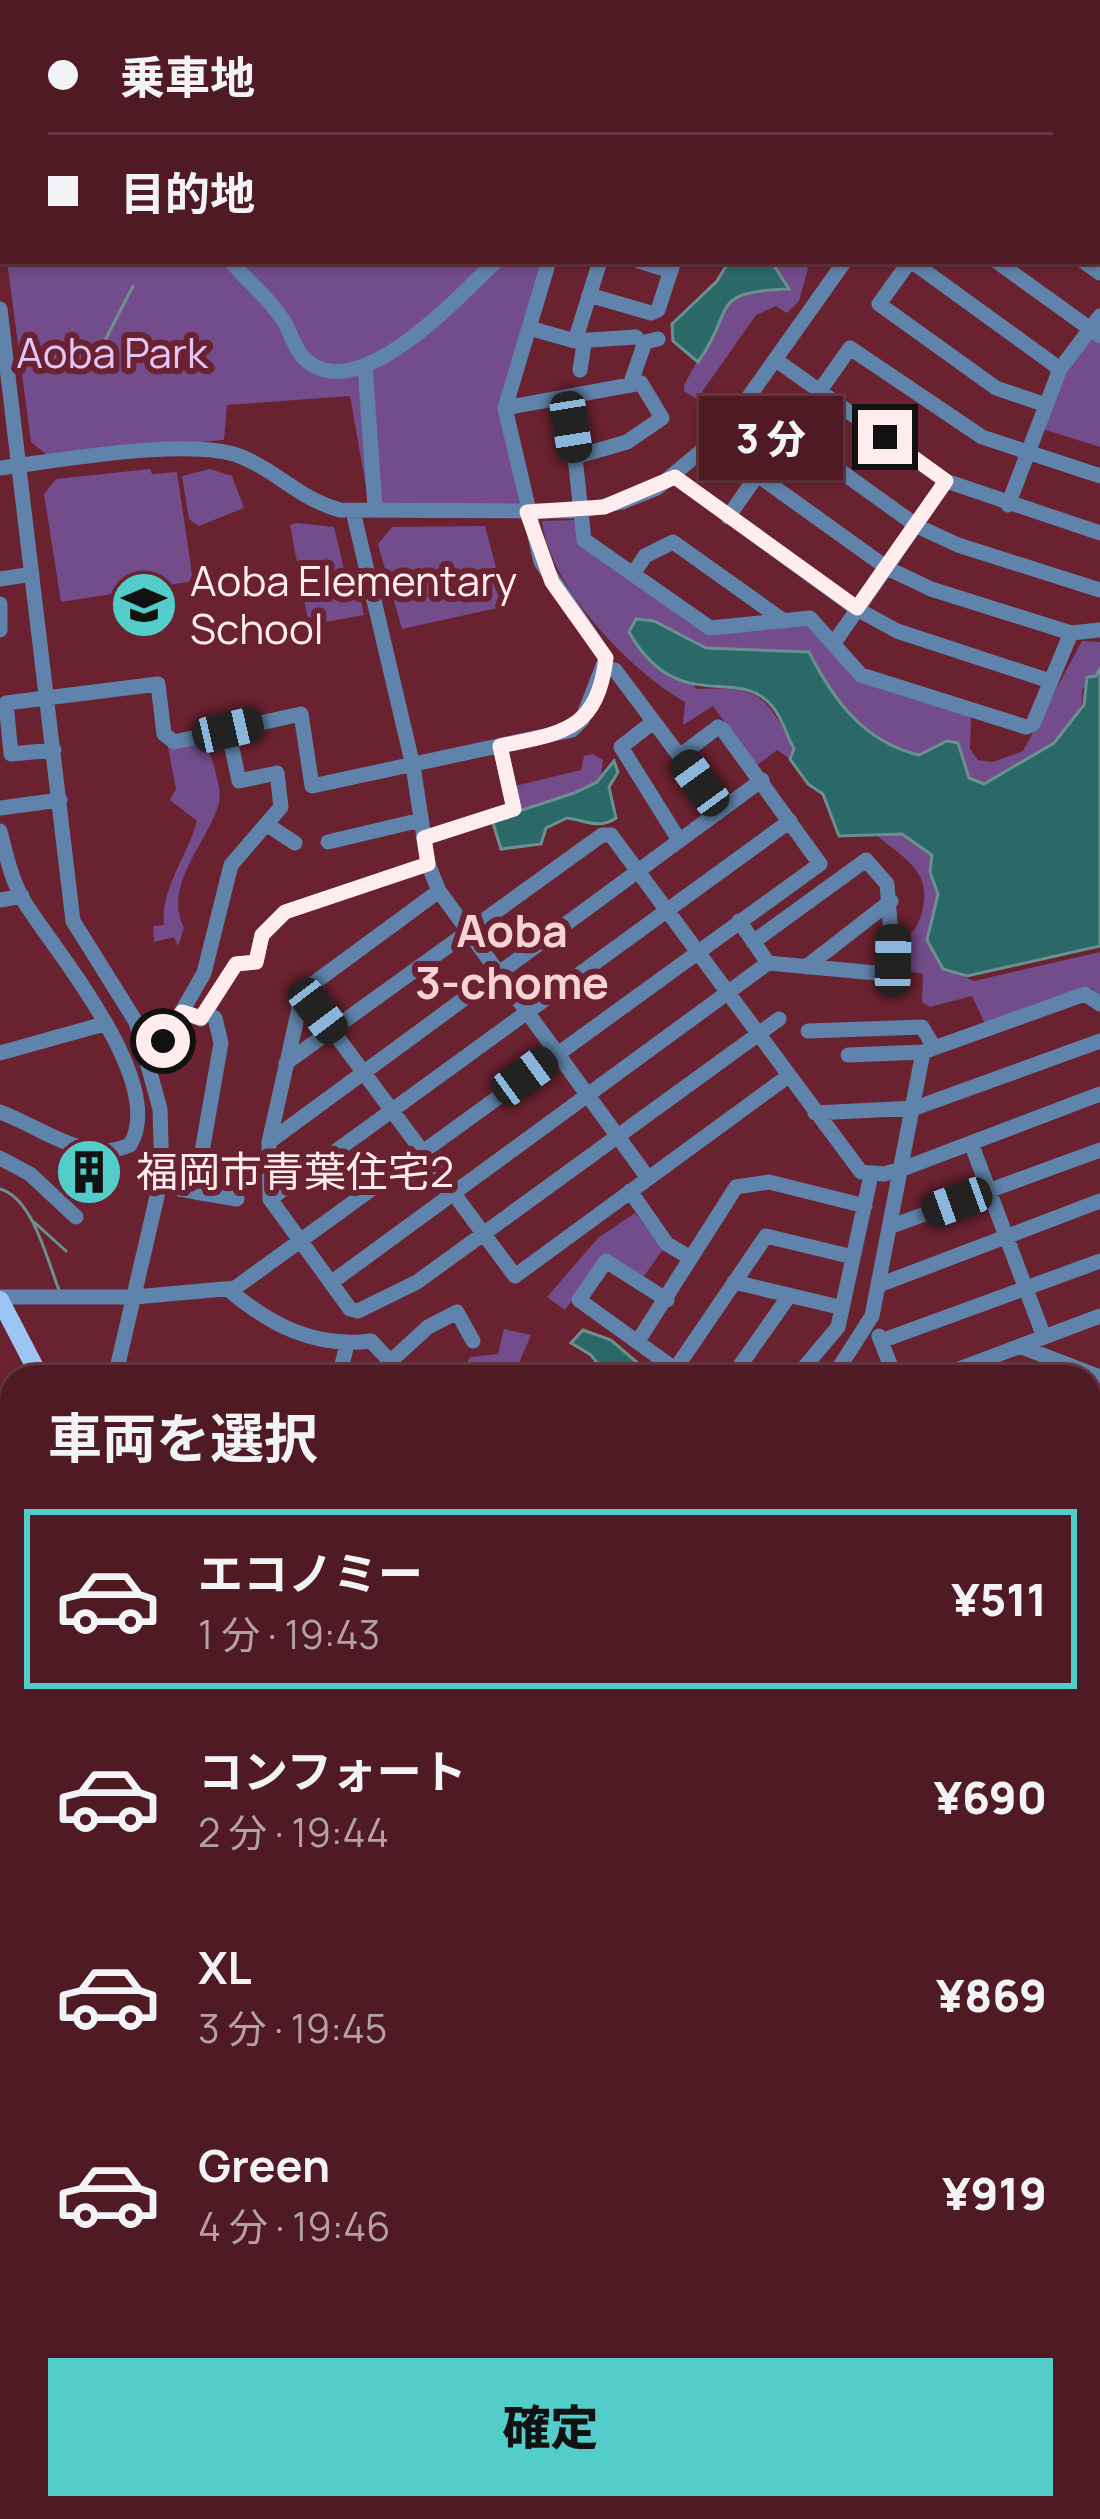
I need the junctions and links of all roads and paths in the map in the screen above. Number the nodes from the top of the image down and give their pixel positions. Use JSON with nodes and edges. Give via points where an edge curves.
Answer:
{"nodes":[{"id":1,"x":234,"y":264,"type":"edge"},
{"id":2,"x":493,"y":264,"type":"edge"},
{"id":3,"x":548,"y":264,"type":"edge"},
{"id":4,"x":599,"y":264,"type":"edge"},
{"id":5,"x":843,"y":264,"type":"edge"},
{"id":6,"x":908,"y":264,"type":"edge"},
{"id":7,"x":914,"y":264,"type":"edge"},
{"id":8,"x":1001,"y":264,"type":"edge"},
{"id":9,"x":672,"y":266,"type":"edge"},
{"id":10,"x":589,"y":296,"type":"junction"},
{"id":11,"x":0,"y":309,"type":"edge"},
{"id":12,"x":1097,"y":327,"type":"edge"},
{"id":13,"x":529,"y":328,"type":"junction"},
{"id":14,"x":635,"y":337,"type":"dead end"},
{"id":15,"x":658,"y":339,"type":"dead end"},
{"id":16,"x":579,"y":343,"type":"junction"},
{"id":17,"x":776,"y":360,"type":"junction"},
{"id":18,"x":365,"y":365,"type":"junction"},
{"id":19,"x":1060,"y":369,"type":"junction"},
{"id":20,"x":580,"y":370,"type":"dead end"},
{"id":21,"x":630,"y":386,"type":"junction"},
{"id":22,"x":818,"y":390,"type":"junction"},
{"id":23,"x":566,"y":397,"type":"junction"},
{"id":24,"x":1043,"y":404,"type":"junction"},
{"id":25,"x":505,"y":408,"type":"junction"},
{"id":26,"x":1027,"y":452,"type":"junction"},
{"id":27,"x":575,"y":457,"type":"junction"},
{"id":28,"x":20,"y":466,"type":"junction"},
{"id":29,"x":0,"y":468,"type":"edge"},
{"id":30,"x":1100,"y":476,"type":"edge"},
{"id":31,"x":675,"y":477,"type":"junction"},
{"id":32,"x":946,"y":481,"type":"junction"},
{"id":33,"x":1008,"y":505,"type":"junction"},
{"id":34,"x":375,"y":507,"type":"dead end"},
{"id":35,"x":353,"y":511,"type":"junction"},
{"id":36,"x":580,"y":511,"type":"junction"},
{"id":37,"x":527,"y":512,"type":"junction"},
{"id":38,"x":728,"y":517,"type":"junction"},
{"id":39,"x":917,"y":526,"type":"junction"},
{"id":40,"x":1100,"y":533,"type":"edge"},
{"id":41,"x":887,"y":568,"type":"junction"},
{"id":42,"x":32,"y":574,"type":"junction"},
{"id":43,"x":634,"y":574,"type":"junction"},
{"id":44,"x":0,"y":579,"type":"edge"},
{"id":45,"x":1100,"y":590,"type":"edge"},
{"id":46,"x":0,"y":604,"type":"edge"},
{"id":47,"x":857,"y":608,"type":"junction"},
{"id":48,"x":784,"y":621,"type":"junction"},
{"id":49,"x":0,"y":630,"type":"edge"},
{"id":50,"x":1100,"y":630,"type":"edge"},
{"id":51,"x":1071,"y":633,"type":"junction"},
{"id":52,"x":833,"y":644,"type":"junction"},
{"id":53,"x":605,"y":668,"type":"junction"},
{"id":54,"x":1050,"y":681,"type":"junction"},
{"id":55,"x":49,"y":699,"type":"junction"},
{"id":56,"x":653,"y":722,"type":"junction"},
{"id":57,"x":228,"y":730,"type":"junction"},
{"id":58,"x":500,"y":746,"type":"junction"},
{"id":59,"x":54,"y":749,"type":"junction"},
{"id":60,"x":681,"y":755,"type":"junction"},
{"id":61,"x":412,"y":766,"type":"junction"},
{"id":62,"x":762,"y":780,"type":"junction"},
{"id":63,"x":60,"y":800,"type":"junction"},
{"id":64,"x":0,"y":808,"type":"edge"},
{"id":65,"x":720,"y":810,"type":"junction"},
{"id":66,"x":421,"y":820,"type":"junction"},
{"id":67,"x":790,"y":821,"type":"junction"},
{"id":68,"x":266,"y":824,"type":"junction"},
{"id":69,"x":0,"y":831,"type":"edge"},
{"id":70,"x":424,"y":838,"type":"junction"},
{"id":71,"x":679,"y":839,"type":"junction"},
{"id":72,"x":328,"y":842,"type":"dead end"},
{"id":73,"x":295,"y":843,"type":"dead end"},
{"id":74,"x":428,"y":864,"type":"junction"},
{"id":75,"x":637,"y":869,"type":"junction"},
{"id":76,"x":439,"y":891,"type":"junction"},
{"id":77,"x":22,"y":896,"type":"junction"},
{"id":78,"x":0,"y":900,"type":"edge"},
{"id":79,"x":891,"y":902,"type":"junction"},
{"id":80,"x":668,"y":910,"type":"junction"},
{"id":81,"x":740,"y":921,"type":"junction"},
{"id":82,"x":469,"y":930,"type":"junction"},
{"id":83,"x":753,"y":942,"type":"junction"},
{"id":84,"x":698,"y":951,"type":"junction"},
{"id":85,"x":768,"y":963,"type":"junction"},
{"id":86,"x":806,"y":967,"type":"junction"},
{"id":87,"x":500,"y":972,"type":"junction"},
{"id":88,"x":303,"y":991,"type":"junction"},
{"id":89,"x":727,"y":994,"type":"junction"},
{"id":90,"x":1100,"y":1004,"type":"edge"},
{"id":91,"x":530,"y":1011,"type":"junction"},
{"id":92,"x":182,"y":1012,"type":"junction"},
{"id":93,"x":207,"y":1014,"type":"junction"},
{"id":94,"x":779,"y":1018,"type":"dead end"},
{"id":95,"x":104,"y":1024,"type":"junction"},
{"id":96,"x":332,"y":1030,"type":"junction"},
{"id":97,"x":808,"y":1031,"type":"dead end"},
{"id":98,"x":756,"y":1035,"type":"junction"},
{"id":99,"x":1100,"y":1041,"type":"edge"},
{"id":100,"x":928,"y":1050,"type":"junction"},
{"id":101,"x":560,"y":1051,"type":"junction"},
{"id":102,"x":0,"y":1053,"type":"edge"},
{"id":103,"x":848,"y":1054,"type":"dead end"},
{"id":104,"x":286,"y":1063,"type":"junction"},
{"id":105,"x":150,"y":1067,"type":"junction"},
{"id":106,"x":363,"y":1073,"type":"junction"},
{"id":107,"x":788,"y":1077,"type":"junction"},
{"id":108,"x":1100,"y":1094,"type":"edge"},
{"id":109,"x":590,"y":1095,"type":"junction"},
{"id":110,"x":915,"y":1108,"type":"junction"},
{"id":111,"x":0,"y":1112,"type":"edge"},
{"id":112,"x":392,"y":1113,"type":"junction"},
{"id":113,"x":815,"y":1113,"type":"junction"},
{"id":114,"x":619,"y":1136,"type":"junction"},
{"id":115,"x":269,"y":1142,"type":"junction"},
{"id":116,"x":971,"y":1143,"type":"junction"},
{"id":117,"x":1100,"y":1150,"type":"edge"},
{"id":118,"x":421,"y":1153,"type":"junction"},
{"id":119,"x":0,"y":1158,"type":"edge"},
{"id":120,"x":905,"y":1168,"type":"junction"},
{"id":121,"x":871,"y":1174,"type":"junction"},
{"id":122,"x":648,"y":1178,"type":"junction"},
{"id":123,"x":160,"y":1185,"type":"junction"},
{"id":124,"x":630,"y":1191,"type":"junction"},
{"id":125,"x":989,"y":1191,"type":"junction"},
{"id":126,"x":195,"y":1192,"type":"junction"},
{"id":127,"x":453,"y":1196,"type":"junction"},
{"id":128,"x":237,"y":1199,"type":"dead end"},
{"id":129,"x":270,"y":1199,"type":"junction"},
{"id":130,"x":1100,"y":1202,"type":"edge"},
{"id":131,"x":865,"y":1206,"type":"junction"},
{"id":132,"x":76,"y":1217,"type":"dead end"},
{"id":133,"x":892,"y":1226,"type":"junction"},
{"id":134,"x":484,"y":1236,"type":"junction"},
{"id":135,"x":1006,"y":1237,"type":"junction"},
{"id":136,"x":300,"y":1241,"type":"junction"},
{"id":137,"x":689,"y":1257,"type":"junction"},
{"id":138,"x":853,"y":1257,"type":"junction"},
{"id":139,"x":1100,"y":1261,"type":"edge"},
{"id":140,"x":332,"y":1282,"type":"junction"},
{"id":141,"x":734,"y":1282,"type":"junction"},
{"id":142,"x":879,"y":1285,"type":"junction"},
{"id":143,"x":1026,"y":1287,"type":"junction"},
{"id":144,"x":228,"y":1289,"type":"junction"},
{"id":145,"x":789,"y":1296,"type":"junction"},
{"id":146,"x":135,"y":1297,"type":"junction"},
{"id":147,"x":0,"y":1299,"type":"edge"},
{"id":148,"x":667,"y":1300,"type":"junction"},
{"id":149,"x":839,"y":1307,"type":"junction"},
{"id":150,"x":872,"y":1316,"type":"junction"},
{"id":151,"x":1100,"y":1316,"type":"edge"},
{"id":152,"x":1044,"y":1337,"type":"junction"},
{"id":153,"x":473,"y":1341,"type":"dead end"},
{"id":154,"x":881,"y":1341,"type":"junction"},
{"id":155,"x":638,"y":1342,"type":"junction"},
{"id":156,"x":347,"y":1344,"type":"junction"},
{"id":157,"x":1018,"y":1346,"type":"junction"},
{"id":158,"x":393,"y":1359,"type":"junction"},
{"id":159,"x":34,"y":1365,"type":"edge"},
{"id":160,"x":118,"y":1365,"type":"edge"},
{"id":161,"x":342,"y":1365,"type":"edge"},
{"id":162,"x":397,"y":1365,"type":"edge"},
{"id":163,"x":671,"y":1365,"type":"edge"},
{"id":164,"x":685,"y":1365,"type":"edge"},
{"id":165,"x":741,"y":1365,"type":"edge"},
{"id":166,"x":806,"y":1365,"type":"edge"},
{"id":167,"x":841,"y":1365,"type":"edge"},
{"id":168,"x":890,"y":1365,"type":"edge"},
{"id":169,"x":970,"y":1365,"type":"edge"},
{"id":170,"x":1068,"y":1365,"type":"edge"}],
"edges":[{"from":1,"to":18,"type":"street","via":[[314,367]]},
{"from":2,"to":18,"type":"street","via":[[401,352]]},
{"from":3,"to":13,"type":"street"},
{"from":4,"to":10,"type":"street"},
{"from":5,"to":17,"type":"street"},
{"from":6,"to":24,"type":"street","via":[[879,304],[996,388]]},
{"from":7,"to":19,"type":"street"},
{"from":8,"to":12,"type":"street"},
{"from":9,"to":10,"type":"street","via":[[651,313]]},
{"from":10,"to":16,"type":"street"},
{"from":11,"to":28,"type":"street"},
{"from":12,"to":19,"type":"street"},
{"from":13,"to":16,"type":"street"},
{"from":13,"to":25,"type":"street"},
{"from":14,"to":16,"type":"street"},
{"from":15,"to":21,"type":"street","via":[[645,342]]},
{"from":16,"to":20,"type":"street"},
{"from":17,"to":22,"type":"street"},
{"from":17,"to":31,"type":"street","via":[[723,434]]},
{"from":18,"to":34,"type":"street"},
{"from":19,"to":24,"type":"street"},
{"from":21,"to":23,"type":"street"},
{"from":21,"to":27,"type":"street","via":[[641,383],[662,418],[626,442]]},
{"from":22,"to":26,"type":"street","via":[[850,348],[982,437]]},
{"from":22,"to":32,"type":"street"},
{"from":22,"to":39,"type":"street","via":[[789,434]]},
{"from":23,"to":25,"type":"street"},
{"from":23,"to":27,"type":"street"},
{"from":24,"to":26,"type":"street"},
{"from":25,"to":37,"type":"street"},
{"from":26,"to":30,"type":"street"},
{"from":26,"to":33,"type":"street"},
{"from":27,"to":36,"type":"street"},
{"from":28,"to":29,"type":"street"},
{"from":28,"to":35,"type":"street","via":[[207,448],[242,456],[302,497]]},
{"from":28,"to":42,"type":"street"},
{"from":31,"to":36,"type":"street"},
{"from":31,"to":38,"type":"street"},
{"from":32,"to":33,"type":"street"},
{"from":32,"to":39,"type":"street"},
{"from":33,"to":40,"type":"street"},
{"from":35,"to":37,"type":"street"},
{"from":35,"to":61,"type":"street"},
{"from":36,"to":37,"type":"street"},
{"from":36,"to":43,"type":"street","via":[[584,540]]},
{"from":37,"to":53,"type":"street","via":[[541,562],[601,645]]},
{"from":38,"to":41,"type":"street","via":[[756,477],[764,479]]},
{"from":38,"to":47,"type":"street"},
{"from":39,"to":41,"type":"street"},
{"from":39,"to":45,"type":"street"},
{"from":41,"to":47,"type":"street"},
{"from":41,"to":51,"type":"street"},
{"from":42,"to":44,"type":"street"},
{"from":42,"to":55,"type":"street"},
{"from":43,"to":48,"type":"street","via":[[710,628]]},
{"from":43,"to":48,"type":"street","via":[[645,556],[674,542]]},
{"from":46,"to":49,"type":"street"},
{"from":47,"to":52,"type":"street"},
{"from":47,"to":54,"type":"street","via":[[897,631]]},
{"from":48,"to":52,"type":"street","via":[[810,618]]},
{"from":50,"to":51,"type":"street"},
{"from":51,"to":54,"type":"street"},
{"from":52,"to":54,"type":"street","via":[[860,675],[1026,727]]},
{"from":53,"to":56,"type":"street","via":[[615,670]]},
{"from":53,"to":58,"type":"street","via":[[572,730]]},
{"from":55,"to":57,"type":"street","via":[[158,684],[164,734],[174,742]]},
{"from":55,"to":59,"type":"street"},
{"from":55,"to":59,"type":"street","via":[[6,703],[11,754]]},
{"from":56,"to":60,"type":"street"},
{"from":56,"to":71,"type":"street","via":[[621,747]]},
{"from":57,"to":61,"type":"street","via":[[301,714],[312,786]]},
{"from":57,"to":68,"type":"street","via":[[238,781],[277,773],[280,807]]},
{"from":58,"to":61,"type":"street"},
{"from":58,"to":70,"type":"street","via":[[514,809]]},
{"from":59,"to":63,"type":"street"},
{"from":60,"to":62,"type":"street","via":[[718,727]]},
{"from":60,"to":65,"type":"street"},
{"from":61,"to":66,"type":"street"},
{"from":62,"to":65,"type":"street"},
{"from":62,"to":67,"type":"street"},
{"from":63,"to":64,"type":"street"},
{"from":63,"to":105,"type":"street","via":[[77,934],[136,1022]]},
{"from":65,"to":71,"type":"street"},
{"from":66,"to":70,"type":"street"},
{"from":66,"to":72,"type":"street"},
{"from":67,"to":80,"type":"street"},
{"from":67,"to":81,"type":"street","via":[[820,864]]},
{"from":68,"to":73,"type":"street"},
{"from":68,"to":92,"type":"street","via":[[231,865],[204,973]]},
{"from":69,"to":77,"type":"street"},
{"from":70,"to":74,"type":"street"},
{"from":71,"to":75,"type":"street"},
{"from":74,"to":76,"type":"street"},
{"from":74,"to":93,"type":"street","via":[[285,912],[262,935],[256,962],[236,964]]},
{"from":75,"to":80,"type":"street"},
{"from":75,"to":82,"type":"street","via":[[611,835],[602,835]]},
{"from":75,"to":87,"type":"street"},
{"from":76,"to":82,"type":"street"},
{"from":76,"to":88,"type":"street"},
{"from":77,"to":78,"type":"street"},
{"from":77,"to":95,"type":"street"},
{"from":79,"to":83,"type":"street","via":[[866,860]]},
{"from":79,"to":86,"type":"street"},
{"from":79,"to":86,"type":"street","via":[[893,960],[876,973]]},
{"from":80,"to":84,"type":"street"},
{"from":80,"to":91,"type":"street"},
{"from":81,"to":83,"type":"street"},
{"from":81,"to":84,"type":"street"},
{"from":82,"to":87,"type":"street"},
{"from":82,"to":96,"type":"street"},
{"from":83,"to":85,"type":"street"},
{"from":84,"to":89,"type":"street"},
{"from":84,"to":101,"type":"street"},
{"from":85,"to":86,"type":"street"},
{"from":85,"to":89,"type":"street"},
{"from":87,"to":91,"type":"street"},
{"from":87,"to":106,"type":"street"},
{"from":88,"to":96,"type":"street"},
{"from":88,"to":104,"type":"street"},
{"from":89,"to":98,"type":"street"},
{"from":89,"to":109,"type":"street"},
{"from":90,"to":100,"type":"street","via":[[1084,994]]},
{"from":91,"to":101,"type":"street"},
{"from":91,"to":112,"type":"street"},
{"from":92,"to":93,"type":"street"},
{"from":92,"to":105,"type":"street"},
{"from":93,"to":126,"type":"street","via":[[221,1043]]},
{"from":94,"to":98,"type":"street"},
{"from":95,"to":102,"type":"street"},
{"from":95,"to":111,"type":"street","via":[[120,1050],[138,1119],[130,1145],[112,1153],[58,1142]]},
{"from":96,"to":104,"type":"street"},
{"from":96,"to":106,"type":"street"},
{"from":97,"to":100,"type":"street","via":[[922,1027]]},
{"from":98,"to":107,"type":"street"},
{"from":98,"to":114,"type":"street"},
{"from":99,"to":110,"type":"street"},
{"from":100,"to":103,"type":"street"},
{"from":100,"to":110,"type":"street"},
{"from":101,"to":109,"type":"street"},
{"from":101,"to":118,"type":"street"},
{"from":104,"to":115,"type":"street"},
{"from":105,"to":123,"type":"street","via":[[162,1136]]},
{"from":106,"to":112,"type":"street"},
{"from":106,"to":115,"type":"street"},
{"from":107,"to":113,"type":"street"},
{"from":107,"to":122,"type":"street"},
{"from":108,"to":116,"type":"street"},
{"from":109,"to":114,"type":"street"},
{"from":109,"to":127,"type":"street"},
{"from":110,"to":113,"type":"street"},
{"from":110,"to":120,"type":"street"},
{"from":112,"to":118,"type":"street"},
{"from":112,"to":129,"type":"street"},
{"from":113,"to":121,"type":"street","via":[[850,1162]]},
{"from":114,"to":122,"type":"street"},
{"from":114,"to":134,"type":"street"},
{"from":115,"to":129,"type":"street"},
{"from":116,"to":120,"type":"street"},
{"from":116,"to":125,"type":"street"},
{"from":117,"to":125,"type":"street"},
{"from":118,"to":127,"type":"street"},
{"from":118,"to":136,"type":"street"},
{"from":119,"to":132,"type":"street"},
{"from":120,"to":121,"type":"street"},
{"from":120,"to":133,"type":"street"},
{"from":121,"to":131,"type":"street"},
{"from":122,"to":124,"type":"street"},
{"from":123,"to":126,"type":"street"},
{"from":123,"to":146,"type":"street"},
{"from":124,"to":134,"type":"street","via":[[515,1276]]},
{"from":124,"to":137,"type":"street","via":[[667,1244]]},
{"from":125,"to":133,"type":"street"},
{"from":125,"to":135,"type":"street"},
{"from":126,"to":128,"type":"street"},
{"from":127,"to":134,"type":"street"},
{"from":127,"to":140,"type":"street"},
{"from":129,"to":136,"type":"street"},
{"from":130,"to":135,"type":"street"},
{"from":131,"to":137,"type":"street","via":[[742,1183]]},
{"from":131,"to":138,"type":"street"},
{"from":133,"to":142,"type":"street"},
{"from":134,"to":140,"type":"street","via":[[358,1312]]},
{"from":135,"to":142,"type":"street"},
{"from":135,"to":143,"type":"street"},
{"from":136,"to":140,"type":"street"},
{"from":136,"to":144,"type":"street"},
{"from":137,"to":148,"type":"street"},
{"from":138,"to":141,"type":"street","via":[[766,1236]]},
{"from":138,"to":149,"type":"street"},
{"from":139,"to":143,"type":"street"},
{"from":141,"to":145,"type":"street"},
{"from":141,"to":164,"type":"street"},
{"from":142,"to":150,"type":"street"},
{"from":143,"to":152,"type":"street"},
{"from":143,"to":154,"type":"street"},
{"from":144,"to":146,"type":"street"},
{"from":144,"to":156,"type":"street","via":[[298,1332]]},
{"from":145,"to":149,"type":"street"},
{"from":145,"to":165,"type":"street"},
{"from":146,"to":147,"type":"street"},
{"from":146,"to":160,"type":"street"},
{"from":147,"to":159,"type":"main road"},
{"from":148,"to":155,"type":"street"},
{"from":148,"to":155,"type":"street","via":[[606,1261],[579,1300]]},
{"from":149,"to":166,"type":"street","via":[[838,1327]]},
{"from":150,"to":154,"type":"street"},
{"from":150,"to":167,"type":"street"},
{"from":151,"to":152,"type":"street"},
{"from":152,"to":157,"type":"street"},
{"from":153,"to":158,"type":"street","via":[[457,1312]]},
{"from":154,"to":168,"type":"street"},
{"from":155,"to":163,"type":"street"},
{"from":156,"to":158,"type":"street","via":[[371,1341]]},
{"from":156,"to":161,"type":"street"},
{"from":157,"to":169,"type":"street"},
{"from":157,"to":170,"type":"street"},
{"from":158,"to":162,"type":"street"}]}
